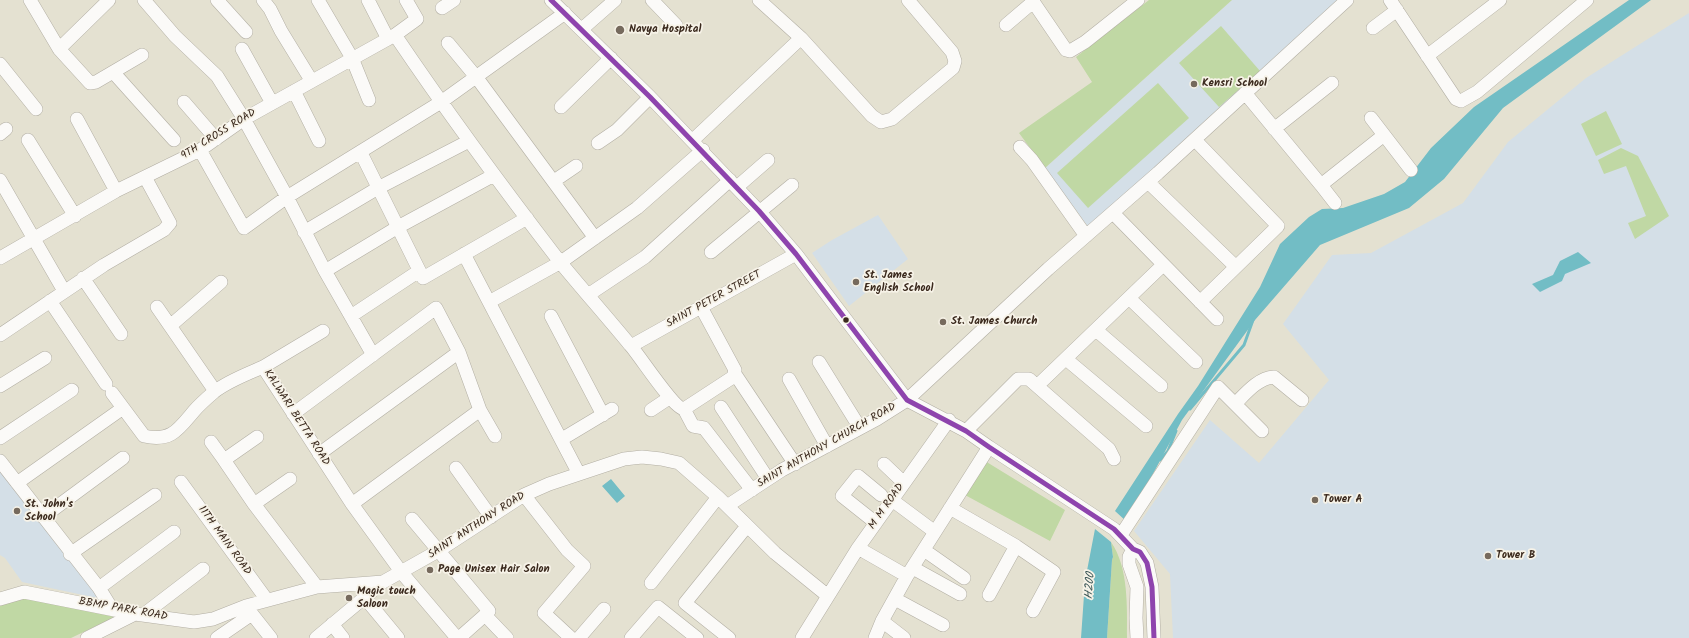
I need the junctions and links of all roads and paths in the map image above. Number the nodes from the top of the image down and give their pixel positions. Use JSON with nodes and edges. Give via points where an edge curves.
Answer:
{"nodes":[{"id":1,"x":30,"y":0,"type":"edge"},
{"id":2,"x":109,"y":0,"type":"edge"},
{"id":3,"x":144,"y":0,"type":"edge"},
{"id":4,"x":263,"y":0,"type":"edge"},
{"id":5,"x":318,"y":0,"type":"edge"},
{"id":6,"x":368,"y":0,"type":"edge"},
{"id":7,"x":406,"y":0,"type":"edge"},
{"id":8,"x":454,"y":0,"type":"edge"},
{"id":9,"x":615,"y":0,"type":"edge"},
{"id":10,"x":652,"y":0,"type":"edge"},
{"id":11,"x":759,"y":0,"type":"edge"},
{"id":12,"x":908,"y":0,"type":"edge"},
{"id":13,"x":1138,"y":0,"type":"edge"},
{"id":14,"x":1347,"y":0,"type":"edge"},
{"id":15,"x":1500,"y":0,"type":"edge"},
{"id":16,"x":1587,"y":0,"type":"edge"},
{"id":17,"x":555,"y":1,"type":"edge"},
{"id":18,"x":1032,"y":1,"type":"edge"},
{"id":19,"x":223,"y":2,"type":"edge"},
{"id":20,"x":1392,"y":3,"type":"edge"},
{"id":21,"x":442,"y":8,"type":"dead end"},
{"id":22,"x":565,"y":13,"type":"junction"},
{"id":23,"x":676,"y":24,"type":"dead end"},
{"id":24,"x":1006,"y":25,"type":"dead end"},
{"id":25,"x":582,"y":28,"type":"junction"},
{"id":26,"x":1373,"y":28,"type":"dead end"},
{"id":27,"x":246,"y":32,"type":"dead end"},
{"id":28,"x":392,"y":37,"type":"junction"},
{"id":29,"x":801,"y":38,"type":"junction"},
{"id":30,"x":448,"y":42,"type":"dead end"},
{"id":31,"x":59,"y":49,"type":"junction"},
{"id":32,"x":242,"y":49,"type":"dead end"},
{"id":33,"x":142,"y":55,"type":"dead end"},
{"id":34,"x":1427,"y":56,"type":"junction"},
{"id":35,"x":352,"y":58,"type":"junction"},
{"id":36,"x":611,"y":58,"type":"junction"},
{"id":37,"x":0,"y":64,"type":"edge"},
{"id":38,"x":114,"y":72,"type":"junction"},
{"id":39,"x":477,"y":78,"type":"junction"},
{"id":40,"x":311,"y":80,"type":"junction"},
{"id":41,"x":1332,"y":83,"type":"dead end"},
{"id":42,"x":294,"y":90,"type":"junction"},
{"id":43,"x":1245,"y":93,"type":"junction"},
{"id":44,"x":650,"y":97,"type":"junction"},
{"id":45,"x":369,"y":100,"type":"dead end"},
{"id":46,"x":184,"y":102,"type":"dead end"},
{"id":47,"x":441,"y":102,"type":"junction"},
{"id":48,"x":272,"y":103,"type":"junction"},
{"id":49,"x":561,"y":107,"type":"dead end"},
{"id":50,"x":36,"y":109,"type":"dead end"},
{"id":51,"x":1371,"y":118,"type":"dead end"},
{"id":52,"x":77,"y":119,"type":"dead end"},
{"id":53,"x":244,"y":119,"type":"junction"},
{"id":54,"x":1274,"y":129,"type":"junction"},
{"id":55,"x":1384,"y":135,"type":"junction"},
{"id":56,"x":216,"y":139,"type":"junction"},
{"id":57,"x":28,"y":140,"type":"dead end"},
{"id":58,"x":174,"y":140,"type":"dead end"},
{"id":59,"x":692,"y":140,"type":"junction"},
{"id":60,"x":1195,"y":140,"type":"junction"},
{"id":61,"x":319,"y":141,"type":"dead end"},
{"id":62,"x":469,"y":141,"type":"junction"},
{"id":63,"x":598,"y":143,"type":"dead end"},
{"id":64,"x":1020,"y":147,"type":"dead end"},
{"id":65,"x":200,"y":150,"type":"junction"},
{"id":66,"x":703,"y":150,"type":"junction"},
{"id":67,"x":361,"y":153,"type":"junction"},
{"id":68,"x":768,"y":160,"type":"dead end"},
{"id":69,"x":576,"y":166,"type":"dead end"},
{"id":70,"x":1411,"y":170,"type":"dead end"},
{"id":71,"x":494,"y":175,"type":"junction"},
{"id":72,"x":145,"y":177,"type":"junction"},
{"id":73,"x":0,"y":180,"type":"edge"},
{"id":74,"x":554,"y":181,"type":"junction"},
{"id":75,"x":1148,"y":182,"type":"junction"},
{"id":76,"x":733,"y":183,"type":"junction"},
{"id":77,"x":792,"y":184,"type":"dead end"},
{"id":78,"x":1321,"y":185,"type":"junction"},
{"id":79,"x":378,"y":188,"type":"junction"},
{"id":80,"x":116,"y":191,"type":"junction"},
{"id":81,"x":287,"y":197,"type":"junction"},
{"id":82,"x":1335,"y":203,"type":"dead end"},
{"id":83,"x":759,"y":211,"type":"junction"},
{"id":84,"x":1113,"y":213,"type":"junction"},
{"id":85,"x":75,"y":216,"type":"junction"},
{"id":86,"x":527,"y":218,"type":"junction"},
{"id":87,"x":398,"y":227,"type":"junction"},
{"id":88,"x":304,"y":232,"type":"junction"},
{"id":89,"x":1086,"y":236,"type":"junction"},
{"id":90,"x":595,"y":238,"type":"junction"},
{"id":91,"x":34,"y":239,"type":"junction"},
{"id":92,"x":710,"y":252,"type":"dead end"},
{"id":93,"x":464,"y":254,"type":"junction"},
{"id":94,"x":796,"y":254,"type":"junction"},
{"id":95,"x":0,"y":258,"type":"edge"},
{"id":96,"x":561,"y":262,"type":"junction"},
{"id":97,"x":1163,"y":265,"type":"junction"},
{"id":98,"x":1236,"y":267,"type":"junction"},
{"id":99,"x":324,"y":271,"type":"junction"},
{"id":100,"x":419,"y":271,"type":"junction"},
{"id":101,"x":83,"y":278,"type":"junction"},
{"id":102,"x":221,"y":282,"type":"dead end"},
{"id":103,"x":64,"y":291,"type":"junction"},
{"id":104,"x":588,"y":295,"type":"junction"},
{"id":105,"x":1130,"y":298,"type":"junction"},
{"id":106,"x":50,"y":301,"type":"junction"},
{"id":107,"x":489,"y":302,"type":"junction"},
{"id":108,"x":1200,"y":302,"type":"junction"},
{"id":109,"x":157,"y":307,"type":"dead end"},
{"id":110,"x":701,"y":307,"type":"junction"},
{"id":111,"x":351,"y":316,"type":"junction"},
{"id":112,"x":551,"y":316,"type":"dead end"},
{"id":113,"x":1217,"y":319,"type":"dead end"},
{"id":114,"x":170,"y":326,"type":"junction"},
{"id":115,"x":1096,"y":330,"type":"junction"},
{"id":116,"x":323,"y":331,"type":"dead end"},
{"id":117,"x":121,"y":334,"type":"dead end"},
{"id":118,"x":0,"y":335,"type":"edge"},
{"id":119,"x":631,"y":346,"type":"junction"},
{"id":120,"x":458,"y":352,"type":"junction"},
{"id":121,"x":373,"y":355,"type":"junction"},
{"id":122,"x":45,"y":358,"type":"dead end"},
{"id":123,"x":1066,"y":359,"type":"junction"},
{"id":124,"x":819,"y":362,"type":"dead end"},
{"id":125,"x":1196,"y":362,"type":"dead end"},
{"id":126,"x":263,"y":367,"type":"junction"},
{"id":127,"x":735,"y":374,"type":"junction"},
{"id":128,"x":789,"y":379,"type":"dead end"},
{"id":129,"x":0,"y":386,"type":"edge"},
{"id":130,"x":1037,"y":386,"type":"junction"},
{"id":131,"x":1161,"y":386,"type":"dead end"},
{"id":132,"x":72,"y":390,"type":"dead end"},
{"id":133,"x":216,"y":391,"type":"junction"},
{"id":134,"x":670,"y":398,"type":"junction"},
{"id":135,"x":907,"y":400,"type":"junction"},
{"id":136,"x":1302,"y":400,"type":"dead end"},
{"id":137,"x":1235,"y":404,"type":"junction"},
{"id":138,"x":721,"y":407,"type":"dead end"},
{"id":139,"x":123,"y":408,"type":"junction"},
{"id":140,"x":684,"y":409,"type":"junction"},
{"id":141,"x":480,"y":410,"type":"junction"},
{"id":142,"x":652,"y":410,"type":"dead end"},
{"id":143,"x":293,"y":414,"type":"junction"},
{"id":144,"x":949,"y":420,"type":"junction"},
{"id":145,"x":1146,"y":426,"type":"dead end"},
{"id":146,"x":860,"y":428,"type":"junction"},
{"id":147,"x":966,"y":431,"type":"junction"},
{"id":148,"x":1262,"y":431,"type":"dead end"},
{"id":149,"x":495,"y":436,"type":"dead end"},
{"id":150,"x":257,"y":437,"type":"dead end"},
{"id":151,"x":0,"y":438,"type":"edge"},
{"id":152,"x":562,"y":439,"type":"junction"},
{"id":153,"x":211,"y":442,"type":"dead end"},
{"id":154,"x":827,"y":446,"type":"junction"},
{"id":155,"x":989,"y":447,"type":"junction"},
{"id":156,"x":319,"y":454,"type":"junction"},
{"id":157,"x":123,"y":458,"type":"dead end"},
{"id":158,"x":1114,"y":458,"type":"dead end"},
{"id":159,"x":224,"y":460,"type":"junction"},
{"id":160,"x":0,"y":461,"type":"edge"},
{"id":161,"x":795,"y":464,"type":"junction"},
{"id":162,"x":884,"y":464,"type":"dead end"},
{"id":163,"x":456,"y":468,"type":"dead end"},
{"id":164,"x":579,"y":474,"type":"junction"},
{"id":165,"x":290,"y":479,"type":"dead end"},
{"id":166,"x":768,"y":479,"type":"junction"},
{"id":167,"x":181,"y":482,"type":"dead end"},
{"id":168,"x":17,"y":483,"type":"junction"},
{"id":169,"x":904,"y":483,"type":"junction"},
{"id":170,"x":525,"y":490,"type":"junction"},
{"id":171,"x":752,"y":490,"type":"junction"},
{"id":172,"x":155,"y":495,"type":"dead end"},
{"id":173,"x":886,"y":497,"type":"junction"},
{"id":174,"x":722,"y":502,"type":"junction"},
{"id":175,"x":254,"y":504,"type":"junction"},
{"id":176,"x":352,"y":504,"type":"junction"},
{"id":177,"x":950,"y":508,"type":"junction"},
{"id":178,"x":43,"y":517,"type":"junction"},
{"id":179,"x":491,"y":517,"type":"junction"},
{"id":180,"x":412,"y":519,"type":"dead end"},
{"id":181,"x":876,"y":523,"type":"junction"},
{"id":182,"x":747,"y":526,"type":"junction"},
{"id":183,"x":174,"y":532,"type":"dead end"},
{"id":184,"x":935,"y":532,"type":"junction"},
{"id":185,"x":1117,"y":532,"type":"junction"},
{"id":186,"x":1016,"y":546,"type":"junction"},
{"id":187,"x":858,"y":548,"type":"junction"},
{"id":188,"x":1133,"y":549,"type":"junction"},
{"id":189,"x":924,"y":550,"type":"junction"},
{"id":190,"x":438,"y":551,"type":"junction"},
{"id":191,"x":70,"y":554,"type":"junction"},
{"id":192,"x":202,"y":569,"type":"dead end"},
{"id":193,"x":910,"y":572,"type":"junction"},
{"id":194,"x":402,"y":573,"type":"junction"},
{"id":195,"x":964,"y":578,"type":"dead end"},
{"id":196,"x":383,"y":582,"type":"junction"},
{"id":197,"x":651,"y":583,"type":"dead end"},
{"id":198,"x":317,"y":587,"type":"junction"},
{"id":199,"x":99,"y":588,"type":"junction"},
{"id":200,"x":960,"y":594,"type":"dead end"},
{"id":201,"x":989,"y":595,"type":"dead end"},
{"id":202,"x":828,"y":596,"type":"junction"},
{"id":203,"x":365,"y":598,"type":"junction"},
{"id":204,"x":0,"y":599,"type":"edge"},
{"id":205,"x":896,"y":599,"type":"junction"},
{"id":206,"x":268,"y":600,"type":"junction"},
{"id":207,"x":112,"y":609,"type":"junction"},
{"id":208,"x":604,"y":609,"type":"dead end"},
{"id":209,"x":249,"y":610,"type":"junction"},
{"id":210,"x":1033,"y":611,"type":"dead end"},
{"id":211,"x":139,"y":614,"type":"junction"},
{"id":212,"x":485,"y":615,"type":"junction"},
{"id":213,"x":882,"y":622,"type":"junction"},
{"id":214,"x":332,"y":624,"type":"junction"},
{"id":215,"x":943,"y":626,"type":"dead end"},
{"id":216,"x":87,"y":638,"type":"edge"},
{"id":217,"x":217,"y":638,"type":"edge"},
{"id":218,"x":271,"y":638,"type":"edge"},
{"id":219,"x":316,"y":638,"type":"edge"},
{"id":220,"x":343,"y":638,"type":"edge"},
{"id":221,"x":398,"y":638,"type":"edge"},
{"id":222,"x":458,"y":638,"type":"edge"},
{"id":223,"x":507,"y":638,"type":"edge"},
{"id":224,"x":571,"y":638,"type":"edge"},
{"id":225,"x":579,"y":638,"type":"edge"},
{"id":226,"x":632,"y":638,"type":"edge"},
{"id":227,"x":697,"y":638,"type":"edge"},
{"id":228,"x":729,"y":638,"type":"edge"},
{"id":229,"x":802,"y":638,"type":"edge"},
{"id":230,"x":875,"y":638,"type":"edge"},
{"id":231,"x":904,"y":638,"type":"edge"},
{"id":232,"x":1137,"y":638,"type":"edge"},
{"id":233,"x":1154,"y":638,"type":"edge"}],
"edges":[{"from":1,"to":31,"type":"street"},
{"from":2,"to":31,"type":"street"},
{"from":3,"to":53,"type":"street","via":[[217,76]]},
{"from":4,"to":40,"type":"street"},
{"from":5,"to":35,"type":"street"},
{"from":6,"to":28,"type":"street"},
{"from":7,"to":28,"type":"street","name":"9TH CROSS ROAD","via":[[417,19]]},
{"from":8,"to":21,"type":"street"},
{"from":9,"to":25,"type":"street"},
{"from":10,"to":23,"type":"street"},
{"from":11,"to":29,"type":"street"},
{"from":12,"to":29,"type":"street","via":[[952,52],[955,60],[953,68],[892,119],[881,122],[872,116]]},
{"from":13,"to":18,"type":"street","via":[[1070,51],[1066,50]]},
{"from":14,"to":43,"type":"street","name":"SAINT ANTHONY CHURCH ROAD"},
{"from":15,"to":34,"type":"street"},
{"from":16,"to":34,"type":"street","via":[[1464,100],[1456,99]]},
{"from":17,"to":22,"type":"street"},
{"from":18,"to":24,"type":"street"},
{"from":19,"to":27,"type":"street"},
{"from":20,"to":26,"type":"street"},
{"from":20,"to":34,"type":"street"},
{"from":22,"to":25,"type":"street"},
{"from":22,"to":39,"type":"street"},
{"from":25,"to":36,"type":"street"},
{"from":28,"to":35,"type":"street","name":"9TH CROSS ROAD"},
{"from":28,"to":47,"type":"street"},
{"from":29,"to":59,"type":"street"},
{"from":30,"to":39,"type":"street"},
{"from":31,"to":38,"type":"street","via":[[90,83]]},
{"from":32,"to":48,"type":"street"},
{"from":33,"to":38,"type":"street"},
{"from":35,"to":40,"type":"street","name":"9TH CROSS ROAD"},
{"from":35,"to":45,"type":"street"},
{"from":36,"to":44,"type":"street"},
{"from":36,"to":49,"type":"street"},
{"from":37,"to":50,"type":"street"},
{"from":38,"to":58,"type":"street"},
{"from":39,"to":47,"type":"street"},
{"from":39,"to":74,"type":"street"},
{"from":40,"to":42,"type":"street","name":"9TH CROSS ROAD"},
{"from":41,"to":54,"type":"street"},
{"from":42,"to":48,"type":"street","name":"9TH CROSS ROAD"},
{"from":42,"to":61,"type":"street"},
{"from":43,"to":54,"type":"street"},
{"from":43,"to":60,"type":"street","name":"SAINT ANTHONY CHURCH ROAD"},
{"from":44,"to":59,"type":"street"},
{"from":44,"to":63,"type":"street","via":[[617,130]]},
{"from":46,"to":56,"type":"street"},
{"from":47,"to":62,"type":"street"},
{"from":47,"to":67,"type":"street"},
{"from":48,"to":53,"type":"street","name":"9TH CROSS ROAD"},
{"from":51,"to":55,"type":"street"},
{"from":52,"to":80,"type":"street"},
{"from":53,"to":56,"type":"street","name":"9TH CROSS ROAD"},
{"from":53,"to":81,"type":"street"},
{"from":54,"to":78,"type":"street"},
{"from":55,"to":70,"type":"street"},
{"from":55,"to":78,"type":"street"},
{"from":56,"to":65,"type":"street","name":"9TH CROSS ROAD"},
{"from":57,"to":85,"type":"street"},
{"from":59,"to":66,"type":"street"},
{"from":60,"to":75,"type":"street","name":"SAINT ANTHONY CHURCH ROAD"},
{"from":60,"to":98,"type":"street","via":[[1278,226]]},
{"from":62,"to":71,"type":"street"},
{"from":62,"to":79,"type":"street"},
{"from":64,"to":89,"type":"street"},
{"from":65,"to":72,"type":"street","name":"9TH CROSS ROAD"},
{"from":65,"to":81,"type":"street","via":[[244,228]]},
{"from":66,"to":76,"type":"street"},
{"from":66,"to":90,"type":"street","via":[[637,208]]},
{"from":67,"to":79,"type":"street"},
{"from":67,"to":81,"type":"street"},
{"from":68,"to":76,"type":"street"},
{"from":69,"to":74,"type":"street"},
{"from":71,"to":86,"type":"street"},
{"from":71,"to":87,"type":"street"},
{"from":72,"to":80,"type":"street","name":"9TH CROSS ROAD"},
{"from":72,"to":101,"type":"street","via":[[170,223],[164,230]]},
{"from":73,"to":91,"type":"street"},
{"from":74,"to":90,"type":"street"},
{"from":75,"to":84,"type":"street","name":"SAINT ANTHONY CHURCH ROAD"},
{"from":75,"to":98,"type":"street"},
{"from":76,"to":83,"type":"street"},
{"from":76,"to":104,"type":"street","via":[[645,257]]},
{"from":77,"to":83,"type":"street"},
{"from":78,"to":82,"type":"street"},
{"from":79,"to":87,"type":"street"},
{"from":79,"to":88,"type":"street"},
{"from":80,"to":85,"type":"street","name":"9TH CROSS ROAD"},
{"from":81,"to":88,"type":"street"},
{"from":83,"to":92,"type":"street"},
{"from":83,"to":94,"type":"street"},
{"from":84,"to":89,"type":"street","name":"SAINT ANTHONY CHURCH ROAD"},
{"from":84,"to":97,"type":"street"},
{"from":85,"to":91,"type":"street","name":"9TH CROSS ROAD"},
{"from":86,"to":93,"type":"street"},
{"from":86,"to":96,"type":"street"},
{"from":87,"to":99,"type":"street"},
{"from":87,"to":100,"type":"street"},
{"from":88,"to":99,"type":"street"},
{"from":89,"to":135,"type":"street","name":"SAINT ANTHONY CHURCH ROAD"},
{"from":90,"to":96,"type":"street"},
{"from":91,"to":95,"type":"street","name":"9TH CROSS ROAD"},
{"from":91,"to":103,"type":"street"},
{"from":93,"to":100,"type":"street","via":[[423,278]]},
{"from":93,"to":107,"type":"street"},
{"from":94,"to":110,"type":"street","name":"SAINT PETER STREET"},
{"from":94,"to":135,"type":"street"},
{"from":96,"to":104,"type":"street"},
{"from":96,"to":107,"type":"street"},
{"from":97,"to":105,"type":"street"},
{"from":97,"to":108,"type":"street"},
{"from":98,"to":108,"type":"street"},
{"from":99,"to":111,"type":"street"},
{"from":100,"to":111,"type":"street"},
{"from":101,"to":103,"type":"street"},
{"from":101,"to":117,"type":"street"},
{"from":102,"to":114,"type":"street"},
{"from":103,"to":106,"type":"street"},
{"from":104,"to":119,"type":"street"},
{"from":105,"to":115,"type":"street"},
{"from":105,"to":125,"type":"street"},
{"from":106,"to":118,"type":"street"},
{"from":106,"to":139,"type":"street","name":"KALWARI BETTA ROAD"},
{"from":107,"to":152,"type":"street"},
{"from":108,"to":113,"type":"street"},
{"from":109,"to":114,"type":"street"},
{"from":110,"to":119,"type":"street","name":"SAINT PETER STREET"},
{"from":110,"to":127,"type":"street"},
{"from":111,"to":121,"type":"street"},
{"from":112,"to":152,"type":"street","via":[[608,412]]},
{"from":114,"to":133,"type":"street"},
{"from":115,"to":123,"type":"street"},
{"from":115,"to":131,"type":"street"},
{"from":116,"to":126,"type":"street"},
{"from":119,"to":134,"type":"street"},
{"from":120,"to":121,"type":"street","via":[[436,308]]},
{"from":120,"to":141,"type":"street"},
{"from":120,"to":156,"type":"street"},
{"from":121,"to":143,"type":"street"},
{"from":122,"to":129,"type":"street"},
{"from":123,"to":130,"type":"street"},
{"from":123,"to":145,"type":"street"},
{"from":124,"to":146,"type":"street"},
{"from":126,"to":133,"type":"street","name":"KALWARI BETTA ROAD"},
{"from":126,"to":143,"type":"street","name":"KALWARI BETTA ROAD"},
{"from":127,"to":140,"type":"street"},
{"from":127,"to":161,"type":"street"},
{"from":128,"to":154,"type":"street"},
{"from":130,"to":147,"type":"street","via":[[1029,379],[1018,379]]},
{"from":130,"to":158,"type":"street","via":[[1109,449]]},
{"from":132,"to":151,"type":"street"},
{"from":133,"to":139,"type":"street","name":"KALWARI BETTA ROAD","via":[[174,433],[161,438],[144,436]]},
{"from":134,"to":140,"type":"street","via":[[678,407]]},
{"from":134,"to":142,"type":"street"},
{"from":135,"to":144,"type":"street"},
{"from":135,"to":146,"type":"street","name":"SAINT ANTHONY CHURCH ROAD"},
{"from":136,"to":137,"type":"street","via":[[1274,377],[1270,377],[1253,386]]},
{"from":137,"to":148,"type":"street"},
{"from":137,"to":185,"type":"street","via":[[1218,387]]},
{"from":138,"to":166,"type":"street"},
{"from":139,"to":168,"type":"street"},
{"from":140,"to":171,"type":"street","via":[[693,426],[704,428]]},
{"from":141,"to":149,"type":"street"},
{"from":141,"to":176,"type":"street"},
{"from":143,"to":156,"type":"street","name":"KALWARI BETTA ROAD"},
{"from":144,"to":147,"type":"street"},
{"from":144,"to":169,"type":"street","name":"M M ROAD"},
{"from":146,"to":154,"type":"street","name":"SAINT ANTHONY CHURCH ROAD"},
{"from":147,"to":155,"type":"street"},
{"from":150,"to":159,"type":"street"},
{"from":152,"to":164,"type":"street"},
{"from":153,"to":159,"type":"street"},
{"from":154,"to":161,"type":"street","name":"SAINT ANTHONY CHURCH ROAD"},
{"from":155,"to":177,"type":"street"},
{"from":155,"to":185,"type":"street"},
{"from":156,"to":176,"type":"street","name":"KALWARI BETTA ROAD"},
{"from":157,"to":178,"type":"street"},
{"from":159,"to":175,"type":"street"},
{"from":160,"to":168,"type":"street"},
{"from":161,"to":166,"type":"street","name":"SAINT ANTHONY CHURCH ROAD"},
{"from":162,"to":169,"type":"street"},
{"from":163,"to":179,"type":"street"},
{"from":164,"to":170,"type":"street","name":"SAINT ANTHONY ROAD"},
{"from":164,"to":174,"type":"street","name":"SAINT ANTHONY ROAD","via":[[624,459],[661,459],[679,463]]},
{"from":165,"to":175,"type":"street"},
{"from":166,"to":171,"type":"street","name":"SAINT ANTHONY CHURCH ROAD"},
{"from":167,"to":206,"type":"street","name":"11TH MAIN ROAD"},
{"from":168,"to":178,"type":"street"},
{"from":169,"to":173,"type":"street","name":"M M ROAD"},
{"from":170,"to":179,"type":"street","name":"SAINT ANTHONY ROAD"},
{"from":170,"to":224,"type":"street","via":[[567,550],[584,566],[544,613]]},
{"from":171,"to":174,"type":"street","name":"SAINT ANTHONY CHURCH ROAD"},
{"from":172,"to":191,"type":"street"},
{"from":173,"to":181,"type":"street","name":"M M ROAD"},
{"from":173,"to":181,"type":"street","via":[[858,476],[842,496]]},
{"from":173,"to":184,"type":"street"},
{"from":174,"to":182,"type":"street","name":"SAINT ANTHONY ROAD"},
{"from":174,"to":197,"type":"street","name":"SAINT ANTHONY CHURCH ROAD"},
{"from":175,"to":198,"type":"street"},
{"from":176,"to":194,"type":"street","name":"KALWARI BETTA ROAD"},
{"from":177,"to":184,"type":"street"},
{"from":177,"to":186,"type":"street"},
{"from":178,"to":191,"type":"street"},
{"from":179,"to":190,"type":"street","name":"SAINT ANTHONY ROAD"},
{"from":180,"to":190,"type":"street"},
{"from":181,"to":187,"type":"street","name":"M M ROAD"},
{"from":182,"to":202,"type":"street","name":"SAINT ANTHONY ROAD","via":[[775,553]]},
{"from":182,"to":228,"type":"street","via":[[685,603]]},
{"from":183,"to":199,"type":"street"},
{"from":184,"to":189,"type":"street"},
{"from":185,"to":188,"type":"street"},
{"from":186,"to":201,"type":"street"},
{"from":186,"to":210,"type":"street","via":[[1054,572]]},
{"from":187,"to":193,"type":"street"},
{"from":187,"to":202,"type":"street","name":"M M ROAD"},
{"from":188,"to":232,"type":"street","via":[[1129,564],[1137,587]]},
{"from":188,"to":233,"type":"street","via":[[1140,552],[1147,563],[1152,587]]},
{"from":189,"to":193,"type":"street"},
{"from":189,"to":195,"type":"street"},
{"from":190,"to":194,"type":"street","name":"SAINT ANTHONY ROAD"},
{"from":190,"to":212,"type":"street","via":[[489,611]]},
{"from":191,"to":199,"type":"street"},
{"from":192,"to":211,"type":"street"},
{"from":193,"to":200,"type":"street"},
{"from":193,"to":205,"type":"street"},
{"from":194,"to":196,"type":"street","name":"SAINT ANTHONY ROAD"},
{"from":194,"to":222,"type":"street","name":"KALWARI BETTA ROAD"},
{"from":196,"to":198,"type":"street","name":"SAINT ANTHONY ROAD"},
{"from":196,"to":203,"type":"street"},
{"from":198,"to":206,"type":"street","name":"SAINT ANTHONY ROAD"},
{"from":199,"to":207,"type":"street"},
{"from":202,"to":229,"type":"street","name":"M M ROAD"},
{"from":203,"to":214,"type":"street"},
{"from":203,"to":221,"type":"street"},
{"from":204,"to":207,"type":"street","name":"BBMP PARK ROAD","via":[[24,592]]},
{"from":205,"to":213,"type":"street"},
{"from":205,"to":215,"type":"street"},
{"from":206,"to":209,"type":"street","name":"SAINT ANTHONY ROAD"},
{"from":207,"to":211,"type":"street","name":"BBMP PARK ROAD"},
{"from":208,"to":225,"type":"street"},
{"from":209,"to":211,"type":"street","name":"BBMP PARK ROAD","via":[[194,622]]},
{"from":209,"to":217,"type":"street"},
{"from":209,"to":218,"type":"street"},
{"from":211,"to":216,"type":"street"},
{"from":212,"to":222,"type":"street"},
{"from":212,"to":223,"type":"street"},
{"from":213,"to":230,"type":"street"},
{"from":213,"to":231,"type":"street"},
{"from":214,"to":219,"type":"street"},
{"from":214,"to":220,"type":"street"},
{"from":226,"to":227,"type":"street","via":[[658,607]]}]}
